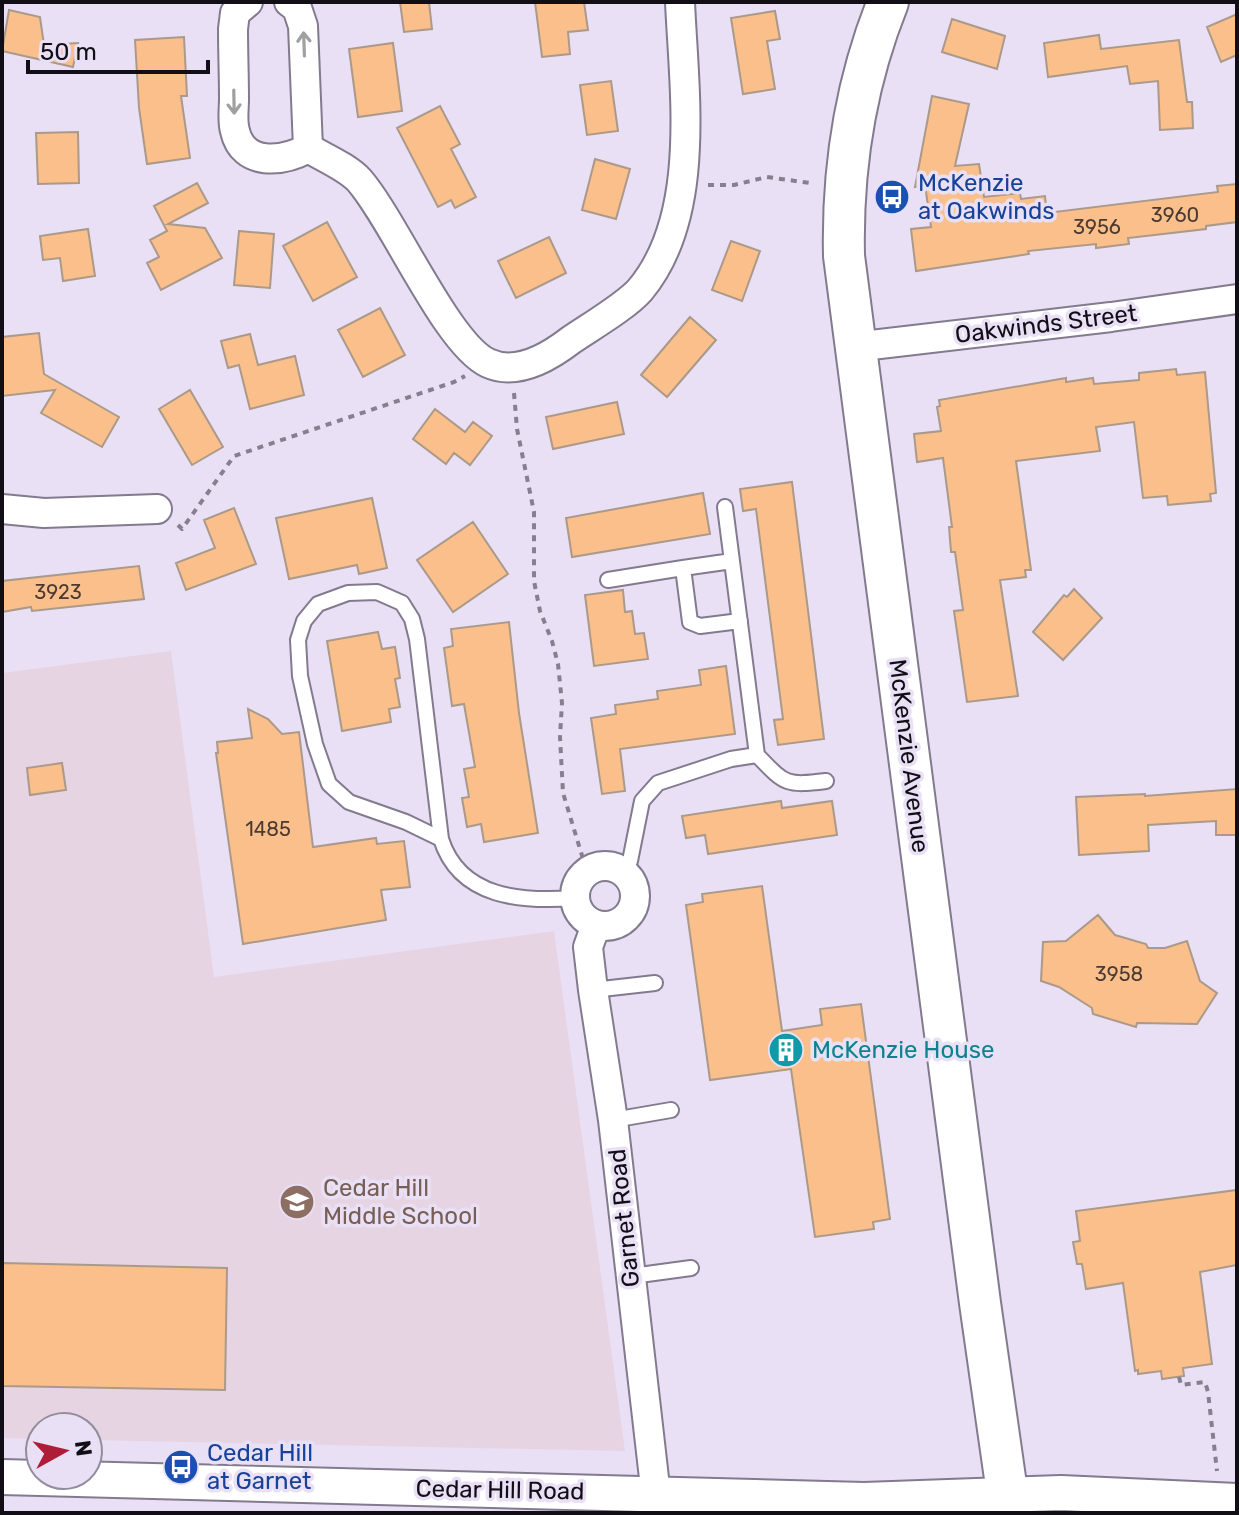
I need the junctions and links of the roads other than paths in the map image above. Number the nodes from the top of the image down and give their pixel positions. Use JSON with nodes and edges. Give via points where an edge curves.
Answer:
{"nodes":[{"id":1,"x":248,"y":2,"type":"edge"},
{"id":2,"x":289,"y":2,"type":"edge"},
{"id":3,"x":680,"y":2,"type":"edge"},
{"id":4,"x":888,"y":2,"type":"edge"},
{"id":5,"x":308,"y":148,"type":"junction"},
{"id":6,"x":1237,"y":299,"type":"edge"},
{"id":7,"x":854,"y":347,"type":"junction"},
{"id":8,"x":725,"y":507,"type":"dead end"},
{"id":9,"x":2,"y":509,"type":"edge"},
{"id":10,"x":157,"y":509,"type":"road end"},
{"id":11,"x":732,"y":561,"type":"junction"},
{"id":12,"x":683,"y":568,"type":"junction"},
{"id":13,"x":608,"y":580,"type":"dead end"},
{"id":14,"x":740,"y":621,"type":"junction"},
{"id":15,"x":757,"y":755,"type":"junction"},
{"id":16,"x":826,"y":781,"type":"dead end"},
{"id":17,"x":441,"y":839,"type":"junction"},
{"id":18,"x":622,"y":871,"type":"junction"},
{"id":19,"x":582,"y":885,"type":"junction"},
{"id":20,"x":596,"y":925,"type":"junction"},
{"id":21,"x":655,"y":983,"type":"dead end"},
{"id":22,"x":593,"y":990,"type":"junction"},
{"id":23,"x":671,"y":1110,"type":"dead end"},
{"id":24,"x":613,"y":1120,"type":"junction"},
{"id":25,"x":691,"y":1268,"type":"dead end"},
{"id":26,"x":632,"y":1276,"type":"junction"},
{"id":27,"x":2,"y":1477,"type":"edge"},
{"id":28,"x":1237,"y":1501,"type":"edge"},
{"id":29,"x":657,"y":1503,"type":"edge"},
{"id":30,"x":1009,"y":1504,"type":"edge"}],
"edges":[{"from":1,"to":5,"type":"street","one_way":true,"via":[[235,13],[233,29],[234,131],[255,157],[292,157]]},
{"from":5,"to":2,"type":"street","one_way":true,"via":[[303,26]]},
{"from":3,"to":5,"type":"street","via":[[682,185],[671,235],[638,292],[554,353],[516,367],[488,363],[463,343],[357,178]]},
{"from":4,"to":7,"type":"main road","name":"McKenzie Avenue","via":[[856,103],[844,187],[844,256]]},
{"from":6,"to":7,"type":"street","name":"Oakwinds Street"},
{"from":7,"to":30,"type":"main road","name":"McKenzie Avenue"},
{"from":8,"to":11,"type":"lane"},
{"from":9,"to":10,"type":"street"},
{"from":11,"to":12,"type":"lane"},
{"from":11,"to":14,"type":"lane"},
{"from":12,"to":13,"type":"lane"},
{"from":12,"to":14,"type":"lane","via":[[690,622],[700,626]]},
{"from":14,"to":15,"type":"lane"},
{"from":15,"to":16,"type":"lane","via":[[783,782]]},
{"from":15,"to":18,"type":"lane","via":[[658,783],[642,801],[630,861]]},
{"from":17,"to":17,"type":"lane","via":[[412,619],[402,603],[377,592],[348,593],[318,604],[298,640],[300,676],[329,784],[349,802]]},
{"from":17,"to":19,"type":"lane","via":[[444,851],[472,884],[516,899]]},
{"from":18,"to":19,"type":"street","via":[[604,866]]},
{"from":18,"to":20,"type":"street","via":[[633,886],[634,905],[615,924]]},
{"from":19,"to":20,"type":"street","via":[[582,915]]},
{"from":20,"to":22,"type":"street","name":"Garnet Road","via":[[588,947]]},
{"from":21,"to":22,"type":"lane"},
{"from":22,"to":24,"type":"street","name":"Garnet Road"},
{"from":23,"to":24,"type":"lane"},
{"from":24,"to":26,"type":"street","name":"Garnet Road"},
{"from":25,"to":26,"type":"lane"},
{"from":26,"to":29,"type":"street","name":"Garnet Road"},
{"from":27,"to":29,"type":"street","name":"Cedar Hill Road"},
{"from":28,"to":30,"type":"street","name":"Cedar Hill Road","via":[[1061,1493]]},
{"from":29,"to":30,"type":"street","name":"Cedar Hill Road","via":[[961,1494]]}]}
